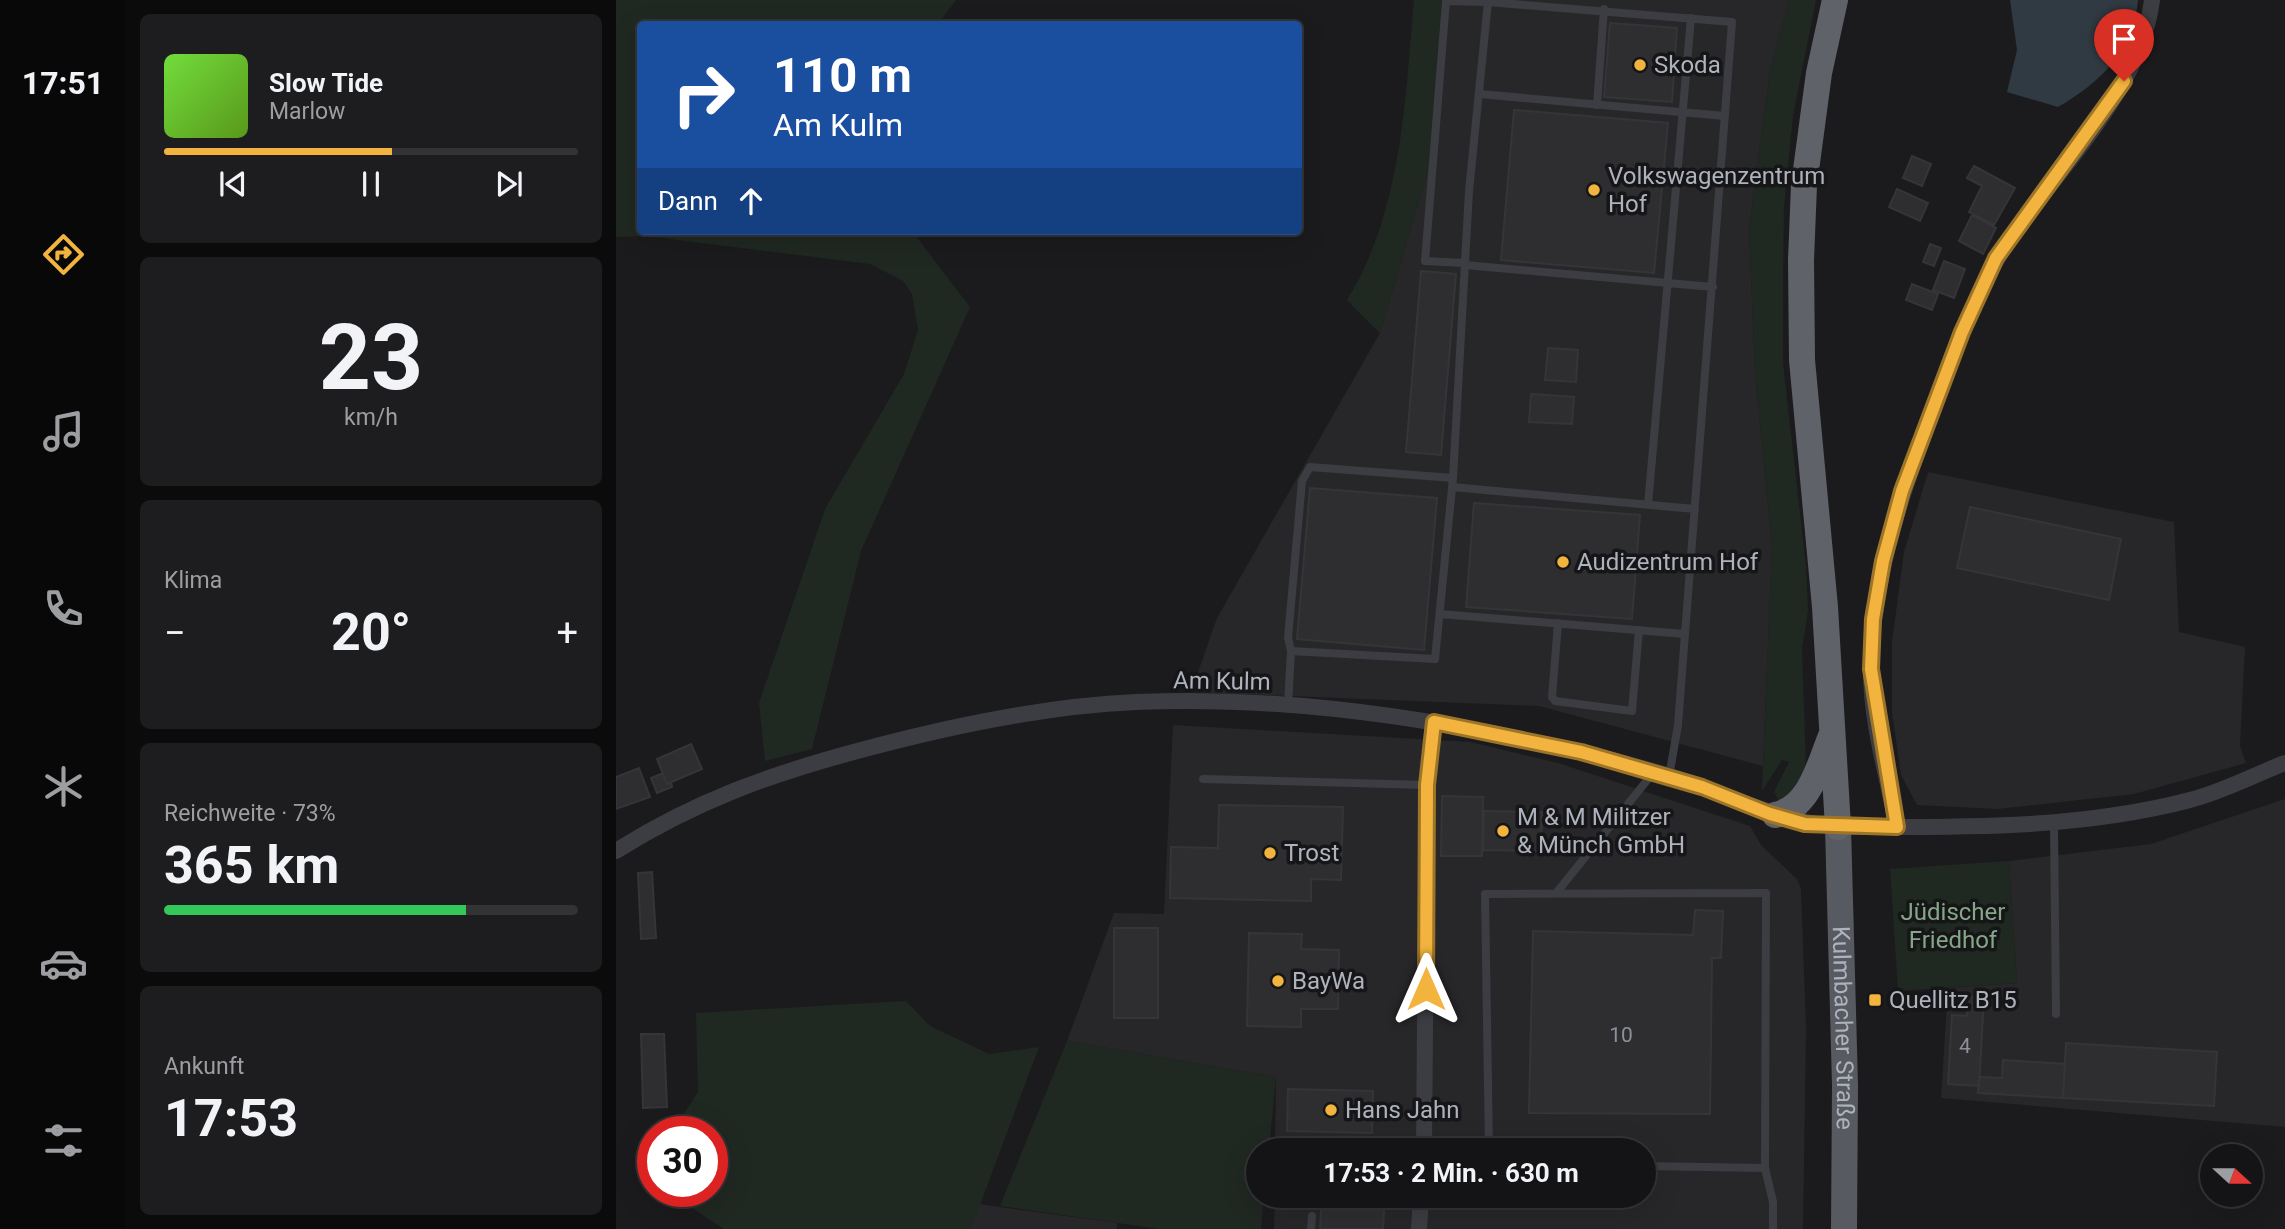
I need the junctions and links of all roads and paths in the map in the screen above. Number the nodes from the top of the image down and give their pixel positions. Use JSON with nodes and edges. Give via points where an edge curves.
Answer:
{"nodes":[{"id":1,"x":1835,"y":0,"type":"edge"},
{"id":2,"x":2151,"y":0,"type":"edge"},
{"id":3,"x":1488,"y":2,"type":"edge"},
{"id":4,"x":1604,"y":9,"type":"junction"},
{"id":5,"x":1691,"y":18,"type":"junction"},
{"id":6,"x":1479,"y":94,"type":"junction"},
{"id":7,"x":1597,"y":105,"type":"junction"},
{"id":8,"x":1683,"y":113,"type":"junction"},
{"id":9,"x":1725,"y":116,"type":"junction"},
{"id":10,"x":1465,"y":264,"type":"junction"},
{"id":11,"x":1669,"y":283,"type":"junction"},
{"id":12,"x":1713,"y":287,"type":"junction"},
{"id":13,"x":1453,"y":483,"type":"junction"},
{"id":14,"x":1648,"y":505,"type":"junction"},
{"id":15,"x":1695,"y":509,"type":"junction"},
{"id":16,"x":1440,"y":614,"type":"junction"},
{"id":17,"x":1558,"y":623,"type":"junction"},
{"id":18,"x":1639,"y":630,"type":"junction"},
{"id":19,"x":1685,"y":634,"type":"junction"},
{"id":20,"x":1291,"y":651,"type":"junction"},
{"id":21,"x":1288,"y":705,"type":"junction"},
{"id":22,"x":1434,"y":722,"type":"junction"},
{"id":23,"x":1834,"y":728,"type":"junction"},
{"id":24,"x":2285,"y":763,"type":"edge"},
{"id":25,"x":1661,"y":775,"type":"junction"},
{"id":26,"x":1203,"y":779,"type":"dead end"},
{"id":27,"x":1427,"y":785,"type":"junction"},
{"id":28,"x":1775,"y":816,"type":"junction"},
{"id":29,"x":2054,"y":824,"type":"junction"},
{"id":30,"x":1838,"y":827,"type":"junction"},
{"id":31,"x":1897,"y":827,"type":"junction"},
{"id":32,"x":616,"y":851,"type":"edge"},
{"id":33,"x":1557,"y":892,"type":"junction"},
{"id":34,"x":2056,"y":1014,"type":"dead end"},
{"id":35,"x":1424,"y":1138,"type":"edge"},
{"id":36,"x":1489,"y":1138,"type":"edge"},
{"id":37,"x":1656,"y":1166,"type":"edge"},
{"id":38,"x":1765,"y":1168,"type":"junction"},
{"id":39,"x":1420,"y":1208,"type":"edge"},
{"id":40,"x":1312,"y":1216,"type":"dead end"},
{"id":41,"x":1311,"y":1229,"type":"edge"},
{"id":42,"x":1419,"y":1229,"type":"edge"},
{"id":43,"x":1773,"y":1229,"type":"edge"},
{"id":44,"x":1844,"y":1229,"type":"edge"}],
"edges":[{"from":1,"to":23,"type":"highway","via":[[1819,73],[1804,185],[1801,260],[1802,360]]},
{"from":2,"to":31,"type":"street","via":[[2141,45],[2124,81],[1996,258],[1962,332],[1911,467],[1883,561],[1873,619],[1871,669]]},
{"from":3,"to":4,"type":"lane"},
{"from":3,"to":6,"type":"lane"},
{"from":3,"to":10,"type":"lane","via":[[1446,1],[1427,204],[1425,261]]},
{"from":4,"to":5,"type":"lane"},
{"from":4,"to":7,"type":"lane"},
{"from":5,"to":8,"type":"lane"},
{"from":5,"to":9,"type":"lane","via":[[1732,22]]},
{"from":6,"to":7,"type":"lane"},
{"from":6,"to":10,"type":"lane"},
{"from":7,"to":8,"type":"lane"},
{"from":8,"to":9,"type":"lane"},
{"from":8,"to":11,"type":"lane"},
{"from":9,"to":12,"type":"lane"},
{"from":10,"to":11,"type":"lane"},
{"from":10,"to":13,"type":"lane"},
{"from":11,"to":12,"type":"lane"},
{"from":11,"to":14,"type":"lane"},
{"from":12,"to":15,"type":"lane"},
{"from":13,"to":14,"type":"lane"},
{"from":13,"to":16,"type":"lane"},
{"from":13,"to":20,"type":"lane","via":[[1310,467],[1302,481],[1288,638]]},
{"from":14,"to":15,"type":"lane"},
{"from":15,"to":19,"type":"lane"},
{"from":16,"to":17,"type":"lane"},
{"from":16,"to":20,"type":"lane","via":[[1435,659]]},
{"from":17,"to":18,"type":"lane"},
{"from":17,"to":18,"type":"lane","via":[[1555,701],[1632,711]]},
{"from":18,"to":19,"type":"lane"},
{"from":19,"to":25,"type":"lane","via":[[1677,734]]},
{"from":20,"to":21,"type":"lane"},
{"from":21,"to":22,"type":"street","name":"Am Kulm"},
{"from":21,"to":32,"type":"street","name":"Am Kulm","via":[[1134,702],[924,733],[783,771],[666,819]]},
{"from":22,"to":25,"type":"street","name":"Am Kulm","via":[[1549,745]]},
{"from":22,"to":27,"type":"street"},
{"from":23,"to":28,"type":"highway","via":[[1806,794],[1793,808]]},
{"from":23,"to":30,"type":"highway"},
{"from":24,"to":29,"type":"street","name":"Am Kulm","via":[[2194,800]]},
{"from":25,"to":28,"type":"street","name":"Am Kulm"},
{"from":25,"to":33,"type":"lane"},
{"from":26,"to":27,"type":"lane"},
{"from":27,"to":35,"type":"street"},
{"from":28,"to":30,"type":"street","name":"Am Kulm"},
{"from":29,"to":31,"type":"street","name":"Am Kulm"},
{"from":29,"to":34,"type":"lane"},
{"from":30,"to":31,"type":"street","name":"Am Kulm"},
{"from":30,"to":44,"type":"main road","name":"Kulmbacher Straße"},
{"from":33,"to":36,"type":"lane","via":[[1485,894]]},
{"from":33,"to":38,"type":"lane","via":[[1766,893]]},
{"from":37,"to":38,"type":"lane"},
{"from":38,"to":43,"type":"lane","via":[[1773,1202]]},
{"from":39,"to":42,"type":"street"},
{"from":40,"to":41,"type":"lane"}]}
